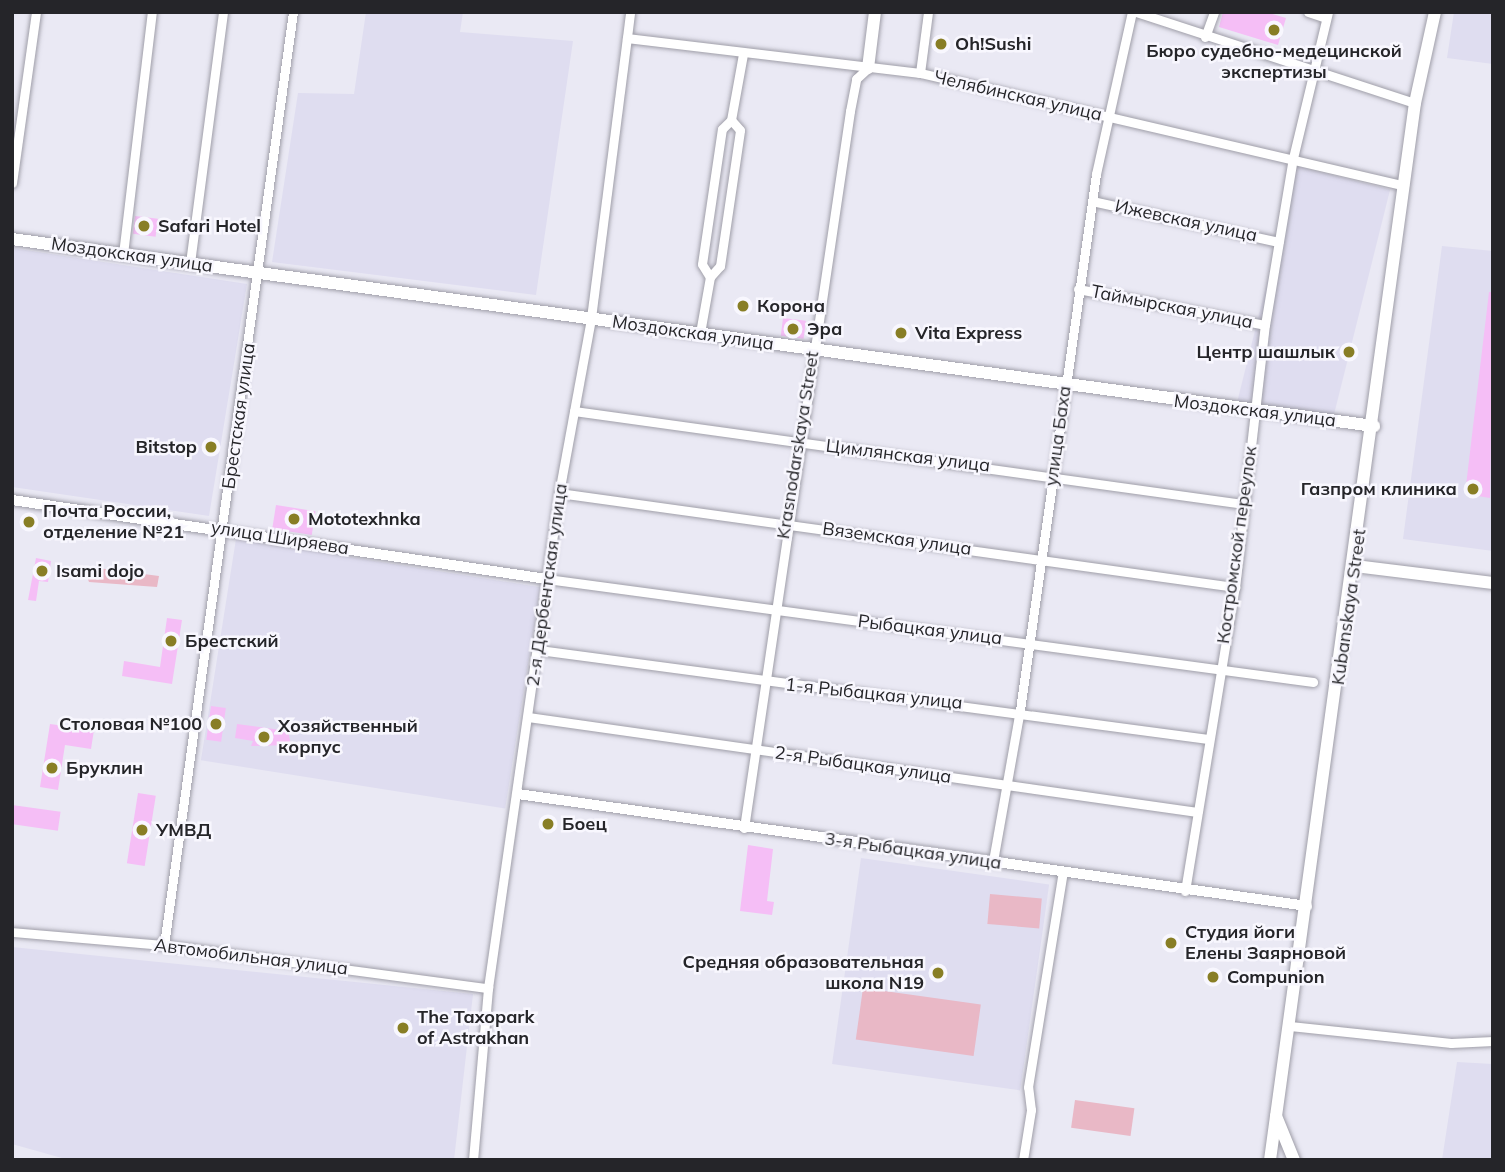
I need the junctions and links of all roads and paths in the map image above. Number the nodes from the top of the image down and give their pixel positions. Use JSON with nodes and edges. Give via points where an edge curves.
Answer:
{"nodes":[{"id":1,"x":36,"y":12,"type":"edge"},
{"id":2,"x":152,"y":12,"type":"edge"},
{"id":3,"x":223,"y":12,"type":"edge"},
{"id":4,"x":293,"y":12,"type":"edge"},
{"id":5,"x":630,"y":12,"type":"edge"},
{"id":6,"x":875,"y":12,"type":"edge"},
{"id":7,"x":929,"y":12,"type":"edge"},
{"id":8,"x":1134,"y":12,"type":"edge"},
{"id":9,"x":1214,"y":12,"type":"edge"},
{"id":10,"x":1308,"y":12,"type":"edge"},
{"id":11,"x":1435,"y":12,"type":"edge"},
{"id":12,"x":1327,"y":15,"type":"edge"},
{"id":13,"x":627,"y":37,"type":"junction"},
{"id":14,"x":1205,"y":37,"type":"junction"},
{"id":15,"x":743,"y":54,"type":"junction"},
{"id":16,"x":867,"y":68,"type":"junction"},
{"id":17,"x":1312,"y":73,"type":"junction"},
{"id":18,"x":920,"y":74,"type":"junction"},
{"id":19,"x":1415,"y":103,"type":"junction"},
{"id":20,"x":1106,"y":115,"type":"junction"},
{"id":21,"x":731,"y":120,"type":"junction"},
{"id":22,"x":1293,"y":158,"type":"junction"},
{"id":23,"x":12,"y":183,"type":"edge"},
{"id":24,"x":1404,"y":186,"type":"junction"},
{"id":25,"x":1092,"y":201,"type":"junction"},
{"id":26,"x":12,"y":239,"type":"edge"},
{"id":27,"x":1279,"y":242,"type":"junction"},
{"id":28,"x":123,"y":254,"type":"junction"},
{"id":29,"x":190,"y":263,"type":"junction"},
{"id":30,"x":259,"y":273,"type":"junction"},
{"id":31,"x":710,"y":277,"type":"junction"},
{"id":32,"x":1078,"y":289,"type":"junction"},
{"id":33,"x":591,"y":318,"type":"junction"},
{"id":34,"x":1265,"y":325,"type":"junction"},
{"id":35,"x":700,"y":333,"type":"junction"},
{"id":36,"x":813,"y":349,"type":"junction"},
{"id":37,"x":1065,"y":386,"type":"junction"},
{"id":38,"x":574,"y":411,"type":"junction"},
{"id":39,"x":1255,"y":413,"type":"junction"},
{"id":40,"x":1374,"y":426,"type":"junction"},
{"id":41,"x":797,"y":443,"type":"junction"},
{"id":42,"x":1053,"y":474,"type":"junction"},
{"id":43,"x":559,"y":494,"type":"junction"},
{"id":44,"x":12,"y":500,"type":"edge"},
{"id":45,"x":1243,"y":504,"type":"junction"},
{"id":46,"x":786,"y":524,"type":"junction"},
{"id":47,"x":224,"y":529,"type":"junction"},
{"id":48,"x":1041,"y":560,"type":"junction"},
{"id":49,"x":1355,"y":566,"type":"junction"},
{"id":50,"x":547,"y":579,"type":"junction"},
{"id":51,"x":1493,"y":583,"type":"edge"},
{"id":52,"x":1235,"y":587,"type":"junction"},
{"id":53,"x":774,"y":610,"type":"junction"},
{"id":54,"x":1028,"y":642,"type":"junction"},
{"id":55,"x":539,"y":650,"type":"junction"},
{"id":56,"x":1219,"y":671,"type":"junction"},
{"id":57,"x":764,"y":681,"type":"junction"},
{"id":58,"x":1313,"y":682,"type":"dead end"},
{"id":59,"x":1020,"y":710,"type":"junction"},
{"id":60,"x":528,"y":717,"type":"junction"},
{"id":61,"x":1208,"y":739,"type":"junction"},
{"id":62,"x":754,"y":750,"type":"junction"},
{"id":63,"x":1008,"y":785,"type":"junction"},
{"id":64,"x":518,"y":794,"type":"junction"},
{"id":65,"x":1197,"y":812,"type":"junction"},
{"id":66,"x":744,"y":828,"type":"junction"},
{"id":67,"x":993,"y":861,"type":"junction"},
{"id":68,"x":1063,"y":872,"type":"junction"},
{"id":69,"x":1185,"y":891,"type":"junction"},
{"id":70,"x":1307,"y":906,"type":"junction"},
{"id":71,"x":12,"y":932,"type":"edge"},
{"id":72,"x":164,"y":945,"type":"junction"},
{"id":73,"x":488,"y":988,"type":"junction"},
{"id":74,"x":1290,"y":1026,"type":"junction"},
{"id":75,"x":1493,"y":1041,"type":"edge"},
{"id":76,"x":1276,"y":1116,"type":"junction"},
{"id":77,"x":473,"y":1160,"type":"edge"},
{"id":78,"x":1023,"y":1160,"type":"edge"},
{"id":79,"x":1270,"y":1160,"type":"edge"},
{"id":80,"x":1294,"y":1160,"type":"edge"}],
"edges":[{"from":1,"to":23,"type":"street"},
{"from":2,"to":28,"type":"street"},
{"from":3,"to":29,"type":"street"},
{"from":4,"to":30,"type":"street","name":"Брестская улица"},
{"from":5,"to":13,"type":"street","name":"2-я Дербентская улица"},
{"from":6,"to":16,"type":"main road"},
{"from":7,"to":18,"type":"street"},
{"from":8,"to":14,"type":"street"},
{"from":8,"to":20,"type":"street","name":"улица Баха"},
{"from":9,"to":14,"type":"street"},
{"from":10,"to":12,"type":"street"},
{"from":11,"to":19,"type":"main road","name":"Kubanskaya Street"},
{"from":12,"to":17,"type":"street","name":"Костромской переулок"},
{"from":13,"to":15,"type":"street","name":"Челябинская улица"},
{"from":13,"to":33,"type":"street","name":"2-я Дербентская улица"},
{"from":14,"to":17,"type":"street"},
{"from":15,"to":16,"type":"street","name":"Челябинская улица"},
{"from":15,"to":21,"type":"street"},
{"from":16,"to":18,"type":"street","name":"Челябинская улица"},
{"from":16,"to":36,"type":"street","name":"Krasnodarskaya Street","via":[[856,79],[849,111]]},
{"from":17,"to":19,"type":"street"},
{"from":17,"to":22,"type":"street","name":"Костромской переулок"},
{"from":18,"to":20,"type":"street","name":"Челябинская улица"},
{"from":19,"to":24,"type":"main road","name":"Kubanskaya Street"},
{"from":20,"to":22,"type":"street","name":"Челябинская улица"},
{"from":20,"to":25,"type":"street","name":"улица Баха"},
{"from":21,"to":31,"type":"street","via":[[722,129],[702,264]]},
{"from":21,"to":31,"type":"street","via":[[740,130],[720,266]]},
{"from":22,"to":24,"type":"street","name":"Челябинская улица"},
{"from":22,"to":27,"type":"street","name":"Костромской переулок"},
{"from":24,"to":40,"type":"main road","name":"Kubanskaya Street"},
{"from":25,"to":27,"type":"street","name":"Ижевская улица"},
{"from":25,"to":32,"type":"street","name":"улица Баха"},
{"from":26,"to":28,"type":"main road","name":"Моздокская улица"},
{"from":27,"to":34,"type":"street","name":"Костромской переулок"},
{"from":28,"to":29,"type":"main road","name":"Моздокская улица"},
{"from":29,"to":30,"type":"main road","name":"Моздокская улица"},
{"from":30,"to":33,"type":"main road","name":"Моздокская улица"},
{"from":30,"to":47,"type":"street","name":"Брестская улица"},
{"from":31,"to":35,"type":"street"},
{"from":32,"to":34,"type":"street","name":"Таймырская улица"},
{"from":32,"to":37,"type":"street","name":"улица Баха"},
{"from":33,"to":35,"type":"main road","name":"Моздокская улица"},
{"from":33,"to":38,"type":"street","name":"2-я Дербентская улица"},
{"from":34,"to":39,"type":"street","name":"Костромской переулок"},
{"from":35,"to":36,"type":"main road","name":"Моздокская улица"},
{"from":36,"to":37,"type":"main road","name":"Моздокская улица"},
{"from":36,"to":41,"type":"street","name":"Krasnodarskaya Street"},
{"from":37,"to":39,"type":"main road","name":"Моздокская улица"},
{"from":37,"to":42,"type":"street","name":"улица Баха"},
{"from":38,"to":41,"type":"street","name":"Цимлянская улица"},
{"from":38,"to":43,"type":"street","name":"2-я Дербентская улица"},
{"from":39,"to":40,"type":"main road","name":"Моздокская улица"},
{"from":39,"to":45,"type":"street","name":"Костромской переулок"},
{"from":40,"to":49,"type":"main road","name":"Kubanskaya Street"},
{"from":41,"to":42,"type":"street","name":"Цимлянская улица"},
{"from":41,"to":46,"type":"street","name":"Krasnodarskaya Street"},
{"from":42,"to":45,"type":"street","name":"Цимлянская улица"},
{"from":42,"to":48,"type":"street","name":"улица Баха"},
{"from":43,"to":46,"type":"street","name":"Вяземская улица"},
{"from":43,"to":50,"type":"street","name":"2-я Дербентская улица"},
{"from":44,"to":47,"type":"street","name":"улица Ширяева"},
{"from":45,"to":52,"type":"street","name":"Костромской переулок"},
{"from":46,"to":48,"type":"street","name":"Вяземская улица"},
{"from":46,"to":53,"type":"street","name":"Krasnodarskaya Street"},
{"from":47,"to":50,"type":"street","name":"улица Ширяева"},
{"from":47,"to":72,"type":"street","name":"Брестская улица"},
{"from":48,"to":52,"type":"street","name":"Вяземская улица"},
{"from":48,"to":54,"type":"street","name":"улица Баха"},
{"from":49,"to":51,"type":"main road"},
{"from":49,"to":70,"type":"main road","name":"Kubanskaya Street"},
{"from":50,"to":53,"type":"street","name":"Рыбацкая улица"},
{"from":50,"to":55,"type":"street","name":"2-я Дербентская улица"},
{"from":52,"to":56,"type":"street","name":"Костромской переулок"},
{"from":53,"to":54,"type":"street","name":"Рыбацкая улица"},
{"from":53,"to":57,"type":"street","name":"Krasnodarskaya Street"},
{"from":54,"to":56,"type":"street","name":"Рыбацкая улица"},
{"from":54,"to":59,"type":"street","name":"улица Баха"},
{"from":55,"to":57,"type":"street","name":"1-я Рыбацкая улица"},
{"from":55,"to":60,"type":"street","name":"2-я Дербентская улица"},
{"from":56,"to":58,"type":"street","name":"Рыбацкая улица"},
{"from":56,"to":61,"type":"street","name":"Костромской переулок"},
{"from":57,"to":59,"type":"street","name":"1-я Рыбацкая улица"},
{"from":57,"to":62,"type":"street","name":"Krasnodarskaya Street"},
{"from":59,"to":61,"type":"street","name":"1-я Рыбацкая улица"},
{"from":59,"to":63,"type":"street","name":"улица Баха"},
{"from":60,"to":62,"type":"street","name":"2-я Рыбацкая улица"},
{"from":60,"to":64,"type":"street","name":"2-я Дербентская улица"},
{"from":61,"to":65,"type":"street","name":"Костромской переулок"},
{"from":62,"to":63,"type":"street","name":"2-я Рыбацкая улица"},
{"from":62,"to":66,"type":"street","name":"Krasnodarskaya Street"},
{"from":63,"to":65,"type":"street","name":"2-я Рыбацкая улица"},
{"from":63,"to":67,"type":"street","name":"улица Баха"},
{"from":64,"to":66,"type":"street","name":"3-я Рыбацкая улица"},
{"from":64,"to":73,"type":"street","name":"2-я Дербентская улица"},
{"from":65,"to":69,"type":"street","name":"Костромской переулок"},
{"from":66,"to":67,"type":"street","name":"3-я Рыбацкая улица"},
{"from":67,"to":68,"type":"street","name":"3-я Рыбацкая улица"},
{"from":68,"to":69,"type":"street","name":"3-я Рыбацкая улица"},
{"from":68,"to":78,"type":"street","via":[[1028,1087],[1031,1110]]},
{"from":69,"to":70,"type":"street","name":"3-я Рыбацкая улица"},
{"from":70,"to":74,"type":"main road","name":"Kubanskaya Street"},
{"from":71,"to":72,"type":"street","name":"Автомобильная улица"},
{"from":72,"to":73,"type":"street","name":"Автомобильная улица"},
{"from":73,"to":77,"type":"street","name":"2-я Дербентская улица"},
{"from":74,"to":75,"type":"street","via":[[1451,1043]]},
{"from":74,"to":76,"type":"main road","name":"Kubanskaya Street"},
{"from":76,"to":79,"type":"main road","name":"Kubanskaya Street"},
{"from":76,"to":80,"type":"main road"}]}
